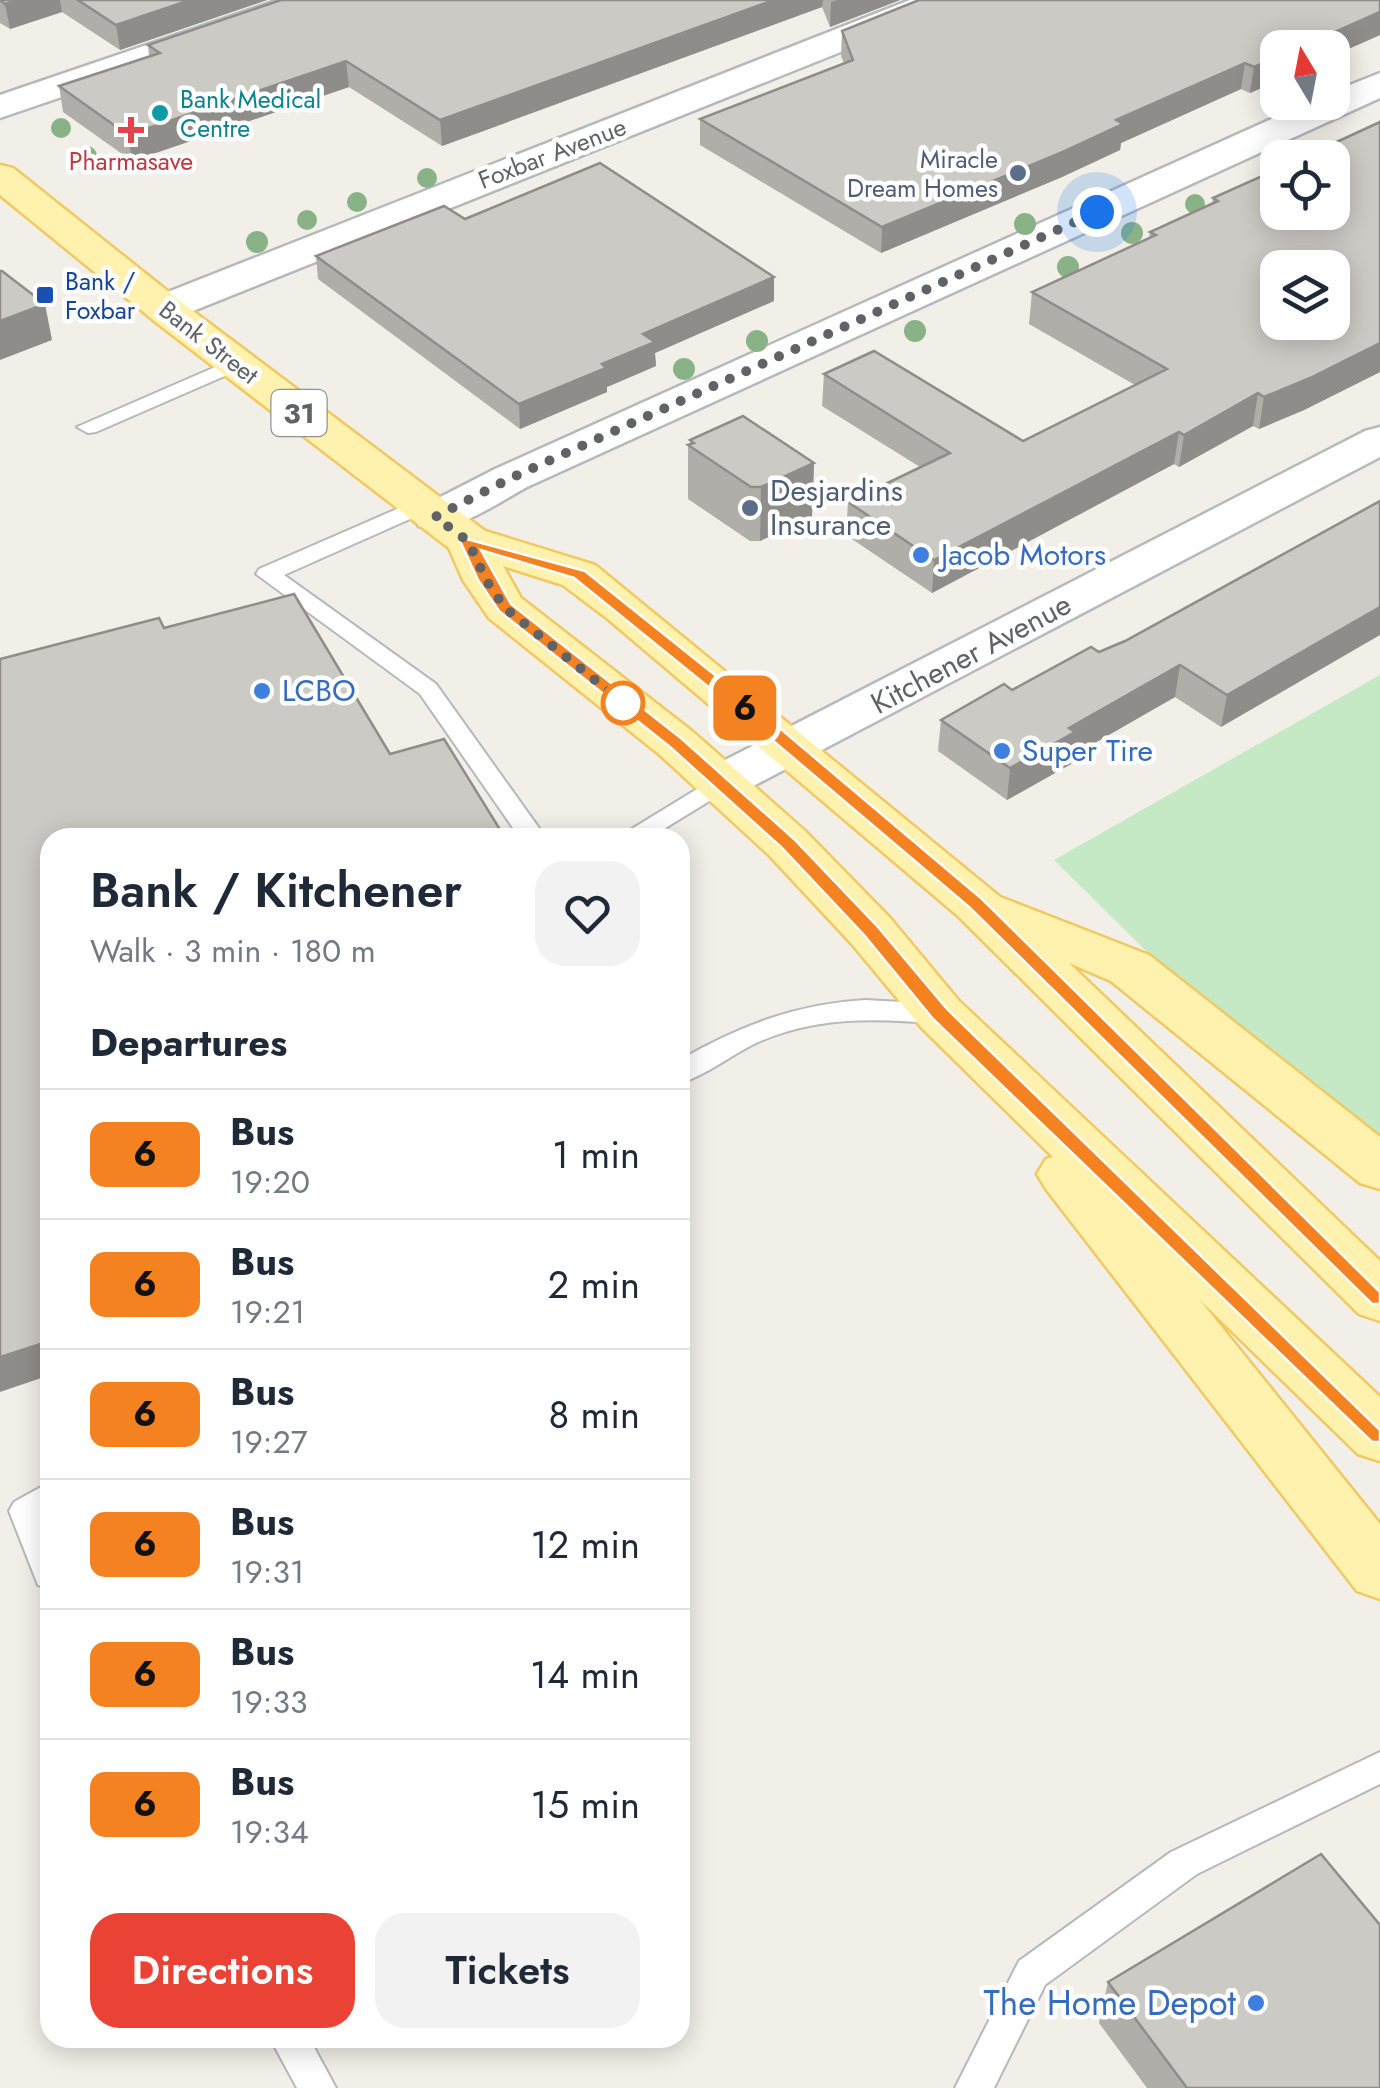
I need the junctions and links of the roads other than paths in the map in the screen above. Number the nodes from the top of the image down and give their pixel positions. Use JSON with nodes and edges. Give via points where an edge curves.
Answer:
{"nodes":[{"id":1,"x":313,"y":0,"type":"edge"},
{"id":2,"x":941,"y":0,"type":"edge"},
{"id":3,"x":1380,"y":84,"type":"edge"},
{"id":4,"x":0,"y":106,"type":"edge"},
{"id":5,"x":0,"y":176,"type":"edge"},
{"id":6,"x":164,"y":308,"type":"junction"},
{"id":7,"x":236,"y":364,"type":"junction"},
{"id":8,"x":88,"y":427,"type":"dead end"},
{"id":9,"x":1380,"y":440,"type":"edge"},
{"id":10,"x":441,"y":521,"type":"junction"},
{"id":11,"x":791,"y":748,"type":"junction"},
{"id":12,"x":720,"y":783,"type":"junction"},
{"id":13,"x":527,"y":828,"type":"edge"},
{"id":14,"x":646,"y":828,"type":"edge"},
{"id":15,"x":976,"y":903,"type":"junction"},
{"id":16,"x":940,"y":1014,"type":"junction"},
{"id":17,"x":690,"y":1068,"type":"edge"},
{"id":18,"x":1380,"y":1168,"type":"edge"},
{"id":19,"x":1380,"y":1298,"type":"edge"},
{"id":20,"x":1380,"y":1436,"type":"edge"},
{"id":21,"x":40,"y":1501,"type":"edge"},
{"id":22,"x":40,"y":1549,"type":"edge"},
{"id":23,"x":1380,"y":1572,"type":"edge"},
{"id":24,"x":1380,"y":1767,"type":"edge"},
{"id":25,"x":295,"y":2048,"type":"edge"},
{"id":26,"x":317,"y":2088,"type":"edge"},
{"id":27,"x":974,"y":2088,"type":"edge"}],
"edges":[{"from":1,"to":4,"type":"street"},
{"from":2,"to":6,"type":"street","name":"Foxbar Avenue"},
{"from":3,"to":10,"type":"street","via":[[511,478]]},
{"from":5,"to":6,"type":"main road","name":"Bank Street","number":"31"},
{"from":6,"to":7,"type":"main road","name":"Bank Street","number":"31"},
{"from":7,"to":8,"type":"lane"},
{"from":7,"to":10,"type":"main road","name":"Bank Street","number":"31"},
{"from":9,"to":11,"type":"street","name":"Kitchener Avenue"},
{"from":10,"to":11,"type":"main road","name":"Bank Street","number":"31","via":[[579,574]]},
{"from":10,"to":12,"type":"main road","name":"Bank Street","number":"31","via":[[505,608]]},
{"from":10,"to":13,"type":"lane","via":[[267,574],[428,689]]},
{"from":11,"to":12,"type":"street","name":"Kitchener Avenue"},
{"from":11,"to":15,"type":"main road","name":"Bank Street","number":"31"},
{"from":12,"to":14,"type":"lane"},
{"from":12,"to":16,"type":"main road","name":"Bank Street","number":"31","via":[[859,918]]},
{"from":15,"to":18,"type":"main road","via":[[1130,968]]},
{"from":15,"to":19,"type":"main road","name":"Bank Street","number":"31"},
{"from":16,"to":17,"type":"lane","via":[[882,1008],[778,1021]]},
{"from":16,"to":20,"type":"main road","name":"Bank Street","number":"31"},
{"from":16,"to":23,"type":"main road"},
{"from":21,"to":22,"type":"lane","via":[[25,1511]]},
{"from":24,"to":27,"type":"lane","via":[[1184,1863],[1032,1973]]},
{"from":25,"to":26,"type":"lane"}]}
